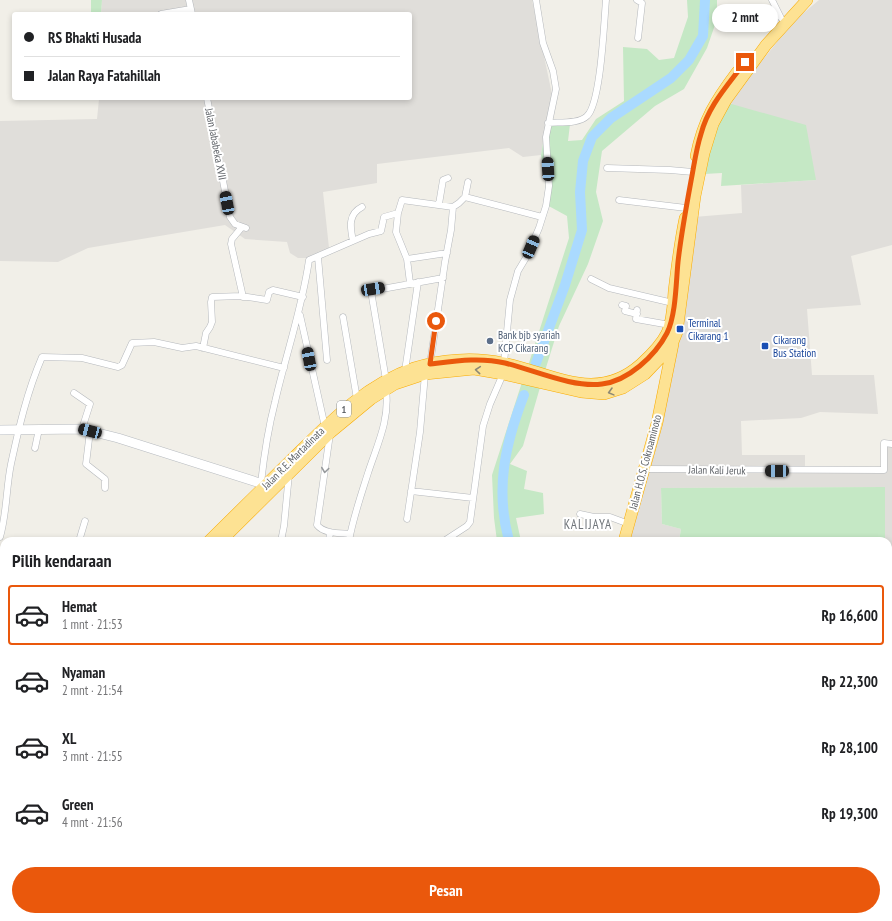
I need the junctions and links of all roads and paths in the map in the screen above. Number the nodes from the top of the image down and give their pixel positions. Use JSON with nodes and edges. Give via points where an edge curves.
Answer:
{"nodes":[{"id":1,"x":189,"y":0,"type":"edge"},
{"id":2,"x":536,"y":0,"type":"edge"},
{"id":3,"x":606,"y":0,"type":"edge"},
{"id":4,"x":637,"y":0,"type":"edge"},
{"id":5,"x":772,"y":0,"type":"edge"},
{"id":6,"x":797,"y":0,"type":"edge"},
{"id":7,"x":807,"y":0,"type":"edge"},
{"id":8,"x":191,"y":12,"type":"edge"},
{"id":9,"x":780,"y":18,"type":"junction"},
{"id":10,"x":638,"y":38,"type":"dead end"},
{"id":11,"x":207,"y":100,"type":"edge"},
{"id":12,"x":548,"y":123,"type":"junction"},
{"id":13,"x":607,"y":168,"type":"dead end"},
{"id":14,"x":693,"y":172,"type":"junction"},
{"id":15,"x":448,"y":178,"type":"dead end"},
{"id":16,"x":468,"y":182,"type":"dead end"},
{"id":17,"x":465,"y":197,"type":"junction"},
{"id":18,"x":619,"y":200,"type":"dead end"},
{"id":19,"x":439,"y":204,"type":"junction"},
{"id":20,"x":362,"y":207,"type":"dead end"},
{"id":21,"x":453,"y":207,"type":"junction"},
{"id":22,"x":686,"y":208,"type":"junction"},
{"id":23,"x":398,"y":213,"type":"junction"},
{"id":24,"x":542,"y":217,"type":"junction"},
{"id":25,"x":353,"y":241,"type":"junction"},
{"id":26,"x":447,"y":253,"type":"junction"},
{"id":27,"x":318,"y":257,"type":"junction"},
{"id":28,"x":407,"y":259,"type":"junction"},
{"id":29,"x":443,"y":278,"type":"junction"},
{"id":30,"x":591,"y":279,"type":"dead end"},
{"id":31,"x":418,"y":282,"type":"junction"},
{"id":32,"x":410,"y":283,"type":"junction"},
{"id":33,"x":243,"y":297,"type":"junction"},
{"id":34,"x":303,"y":297,"type":"junction"},
{"id":35,"x":673,"y":303,"type":"junction"},
{"id":36,"x":622,"y":305,"type":"dead end"},
{"id":37,"x":300,"y":313,"type":"junction"},
{"id":38,"x":343,"y":317,"type":"dead end"},
{"id":39,"x":670,"y":333,"type":"junction"},
{"id":40,"x":203,"y":348,"type":"junction"},
{"id":41,"x":327,"y":360,"type":"dead end"},
{"id":42,"x":284,"y":368,"type":"junction"},
{"id":43,"x":504,"y":368,"type":"junction"},
{"id":44,"x":427,"y":369,"type":"junction"},
{"id":45,"x":405,"y":371,"type":"junction"},
{"id":46,"x":645,"y":374,"type":"junction"},
{"id":47,"x":664,"y":383,"type":"junction"},
{"id":48,"x":386,"y":385,"type":"junction"},
{"id":49,"x":571,"y":386,"type":"junction"},
{"id":50,"x":74,"y":393,"type":"dead end"},
{"id":51,"x":357,"y":399,"type":"junction"},
{"id":52,"x":39,"y":429,"type":"junction"},
{"id":53,"x":328,"y":429,"type":"junction"},
{"id":54,"x":0,"y":430,"type":"edge"},
{"id":55,"x":19,"y":430,"type":"junction"},
{"id":56,"x":86,"y":430,"type":"junction"},
{"id":57,"x":892,"y":444,"type":"edge"},
{"id":58,"x":35,"y":448,"type":"dead end"},
{"id":59,"x":643,"y":469,"type":"junction"},
{"id":60,"x":290,"y":473,"type":"junction"},
{"id":61,"x":263,"y":484,"type":"junction"},
{"id":62,"x":105,"y":488,"type":"dead end"},
{"id":63,"x":411,"y":491,"type":"junction"},
{"id":64,"x":473,"y":498,"type":"junction"},
{"id":65,"x":3,"y":513,"type":"edge"},
{"id":66,"x":580,"y":514,"type":"dead end"},
{"id":67,"x":407,"y":519,"type":"dead end"},
{"id":68,"x":84,"y":521,"type":"dead end"},
{"id":69,"x":629,"y":524,"type":"junction"},
{"id":70,"x":330,"y":532,"type":"junction"},
{"id":71,"x":350,"y":534,"type":"junction"},
{"id":72,"x":0,"y":537,"type":"edge"},
{"id":73,"x":80,"y":537,"type":"edge"},
{"id":74,"x":214,"y":537,"type":"edge"},
{"id":75,"x":225,"y":537,"type":"edge"},
{"id":76,"x":282,"y":537,"type":"edge"},
{"id":77,"x":329,"y":537,"type":"edge"},
{"id":78,"x":350,"y":537,"type":"edge"},
{"id":79,"x":450,"y":537,"type":"edge"},
{"id":80,"x":625,"y":537,"type":"edge"}],
"edges":[{"from":1,"to":8,"type":"street"},
{"from":2,"to":12,"type":"street","via":[[543,44],[553,71],[556,89]]},
{"from":3,"to":12,"type":"street","via":[[597,85],[590,111],[587,116],[578,120]]},
{"from":4,"to":10,"type":"street","via":[[642,3]]},
{"from":5,"to":9,"type":"street"},
{"from":6,"to":9,"type":"highway","number":"1"},
{"from":7,"to":39,"type":"highway","number":"1","via":[[766,45],[726,100],[713,124],[695,196],[678,326]]},
{"from":9,"to":14,"type":"highway","number":"1","via":[[709,112],[700,134]]},
{"from":11,"to":33,"type":"street","name":"Jalan Jababeka XVII","via":[[230,217],[235,224],[244,228],[232,239],[231,244]]},
{"from":12,"to":24,"type":"street","via":[[548,186]]},
{"from":13,"to":14,"type":"street"},
{"from":14,"to":22,"type":"highway","number":"1"},
{"from":15,"to":19,"type":"street","via":[[443,180]]},
{"from":16,"to":17,"type":"street"},
{"from":17,"to":21,"type":"street"},
{"from":17,"to":24,"type":"street"},
{"from":18,"to":22,"type":"street"},
{"from":19,"to":21,"type":"street"},
{"from":19,"to":23,"type":"street","via":[[419,204],[402,200]]},
{"from":20,"to":25,"type":"street","via":[[354,212],[350,223]]},
{"from":21,"to":26,"type":"street"},
{"from":22,"to":35,"type":"highway","number":"1"},
{"from":23,"to":25,"type":"street","via":[[385,216],[381,231]]},
{"from":23,"to":28,"type":"street","via":[[396,232]]},
{"from":24,"to":43,"type":"street","via":[[527,256],[518,271],[511,295]]},
{"from":25,"to":27,"type":"street"},
{"from":26,"to":28,"type":"street"},
{"from":26,"to":29,"type":"street"},
{"from":27,"to":34,"type":"street","via":[[309,260]]},
{"from":27,"to":41,"type":"street"},
{"from":28,"to":32,"type":"street"},
{"from":29,"to":31,"type":"street"},
{"from":29,"to":44,"type":"street"},
{"from":30,"to":35,"type":"street","via":[[610,288]]},
{"from":31,"to":32,"type":"street"},
{"from":31,"to":45,"type":"street"},
{"from":32,"to":48,"type":"street","via":[[373,289],[370,292]]},
{"from":33,"to":34,"type":"street","via":[[267,300],[269,292],[273,290]]},
{"from":33,"to":40,"type":"street","via":[[212,297],[212,322],[206,333]]},
{"from":34,"to":37,"type":"street"},
{"from":35,"to":39,"type":"highway","number":"1"},
{"from":36,"to":39,"type":"street","via":[[626,306],[625,311],[637,312],[636,319]]},
{"from":37,"to":42,"type":"street"},
{"from":37,"to":53,"type":"street"},
{"from":38,"to":51,"type":"street"},
{"from":39,"to":46,"type":"highway","name":"Jalan R.E. Martadinata","number":"1","via":[[655,365]]},
{"from":39,"to":47,"type":"highway","name":"Jalan H.O.S. Cokroaminoto","number":"1","via":[[669,368]]},
{"from":39,"to":49,"type":"highway","name":"Jalan R.E. Martadinata","number":"1","via":[[635,370],[621,378],[603,384]]},
{"from":40,"to":42,"type":"street"},
{"from":40,"to":55,"type":"street","via":[[182,348],[154,342],[133,343],[122,366],[118,367],[82,358],[42,357],[28,391]]},
{"from":42,"to":61,"type":"street","via":[[266,443]]},
{"from":43,"to":44,"type":"highway","name":"Jalan R.E. Martadinata","number":"1","via":[[474,360]]},
{"from":43,"to":49,"type":"highway","name":"Jalan R.E. Martadinata","number":"1"},
{"from":43,"to":64,"type":"street","via":[[483,426]]},
{"from":44,"to":45,"type":"highway","name":"Jalan R.E. Martadinata","number":"1"},
{"from":44,"to":48,"type":"highway","name":"Jalan R.E. Martadinata","number":"1","via":[[409,379]]},
{"from":44,"to":63,"type":"street"},
{"from":45,"to":48,"type":"highway","name":"Jalan R.E. Martadinata","number":"1"},
{"from":46,"to":47,"type":"highway","via":[[655,376]]},
{"from":46,"to":49,"type":"highway","name":"Jalan R.E. Martadinata","number":"1","one_way":true,"via":[[613,392],[596,394]]},
{"from":47,"to":59,"type":"highway","name":"Jalan H.O.S. Cokroaminoto","number":"1","via":[[657,423]]},
{"from":48,"to":51,"type":"highway","name":"Jalan R.E. Martadinata","number":"1"},
{"from":48,"to":53,"type":"highway","name":"Jalan R.E. Martadinata","number":"1","via":[[371,399]]},
{"from":48,"to":71,"type":"street","via":[[385,424]]},
{"from":50,"to":56,"type":"street","via":[[90,404]]},
{"from":51,"to":53,"type":"highway","name":"Jalan R.E. Martadinata","number":"1"},
{"from":52,"to":55,"type":"main road"},
{"from":52,"to":56,"type":"main road"},
{"from":52,"to":58,"type":"street"},
{"from":53,"to":60,"type":"highway","name":"Jalan R.E. Martadinata","number":"1"},
{"from":53,"to":61,"type":"highway","name":"Jalan R.E. Martadinata","number":"1"},
{"from":53,"to":70,"type":"street","one_way":true,"via":[[318,525]]},
{"from":54,"to":55,"type":"main road"},
{"from":55,"to":65,"type":"street"},
{"from":56,"to":61,"type":"main road"},
{"from":56,"to":62,"type":"street","via":[[86,464],[105,479]]},
{"from":57,"to":59,"type":"street","name":"Jalan Kali Jeruk","via":[[884,443],[884,470]]},
{"from":59,"to":69,"type":"highway","name":"Jalan H.O.S. Cokroaminoto","number":"1"},
{"from":60,"to":75,"type":"highway","name":"Jalan R.E. Martadinata","number":"1"},
{"from":60,"to":76,"type":"street"},
{"from":61,"to":74,"type":"highway","name":"Jalan R.E. Martadinata","number":"1"},
{"from":63,"to":64,"type":"street"},
{"from":63,"to":67,"type":"street"},
{"from":64,"to":79,"type":"street","via":[[469,525]]},
{"from":65,"to":72,"type":"street"},
{"from":66,"to":69,"type":"street","via":[[610,517]]},
{"from":68,"to":73,"type":"street"},
{"from":69,"to":80,"type":"highway","name":"Jalan H.O.S. Cokroaminoto","number":"1"},
{"from":70,"to":71,"type":"street"},
{"from":70,"to":77,"type":"street"},
{"from":71,"to":78,"type":"street"}]}
